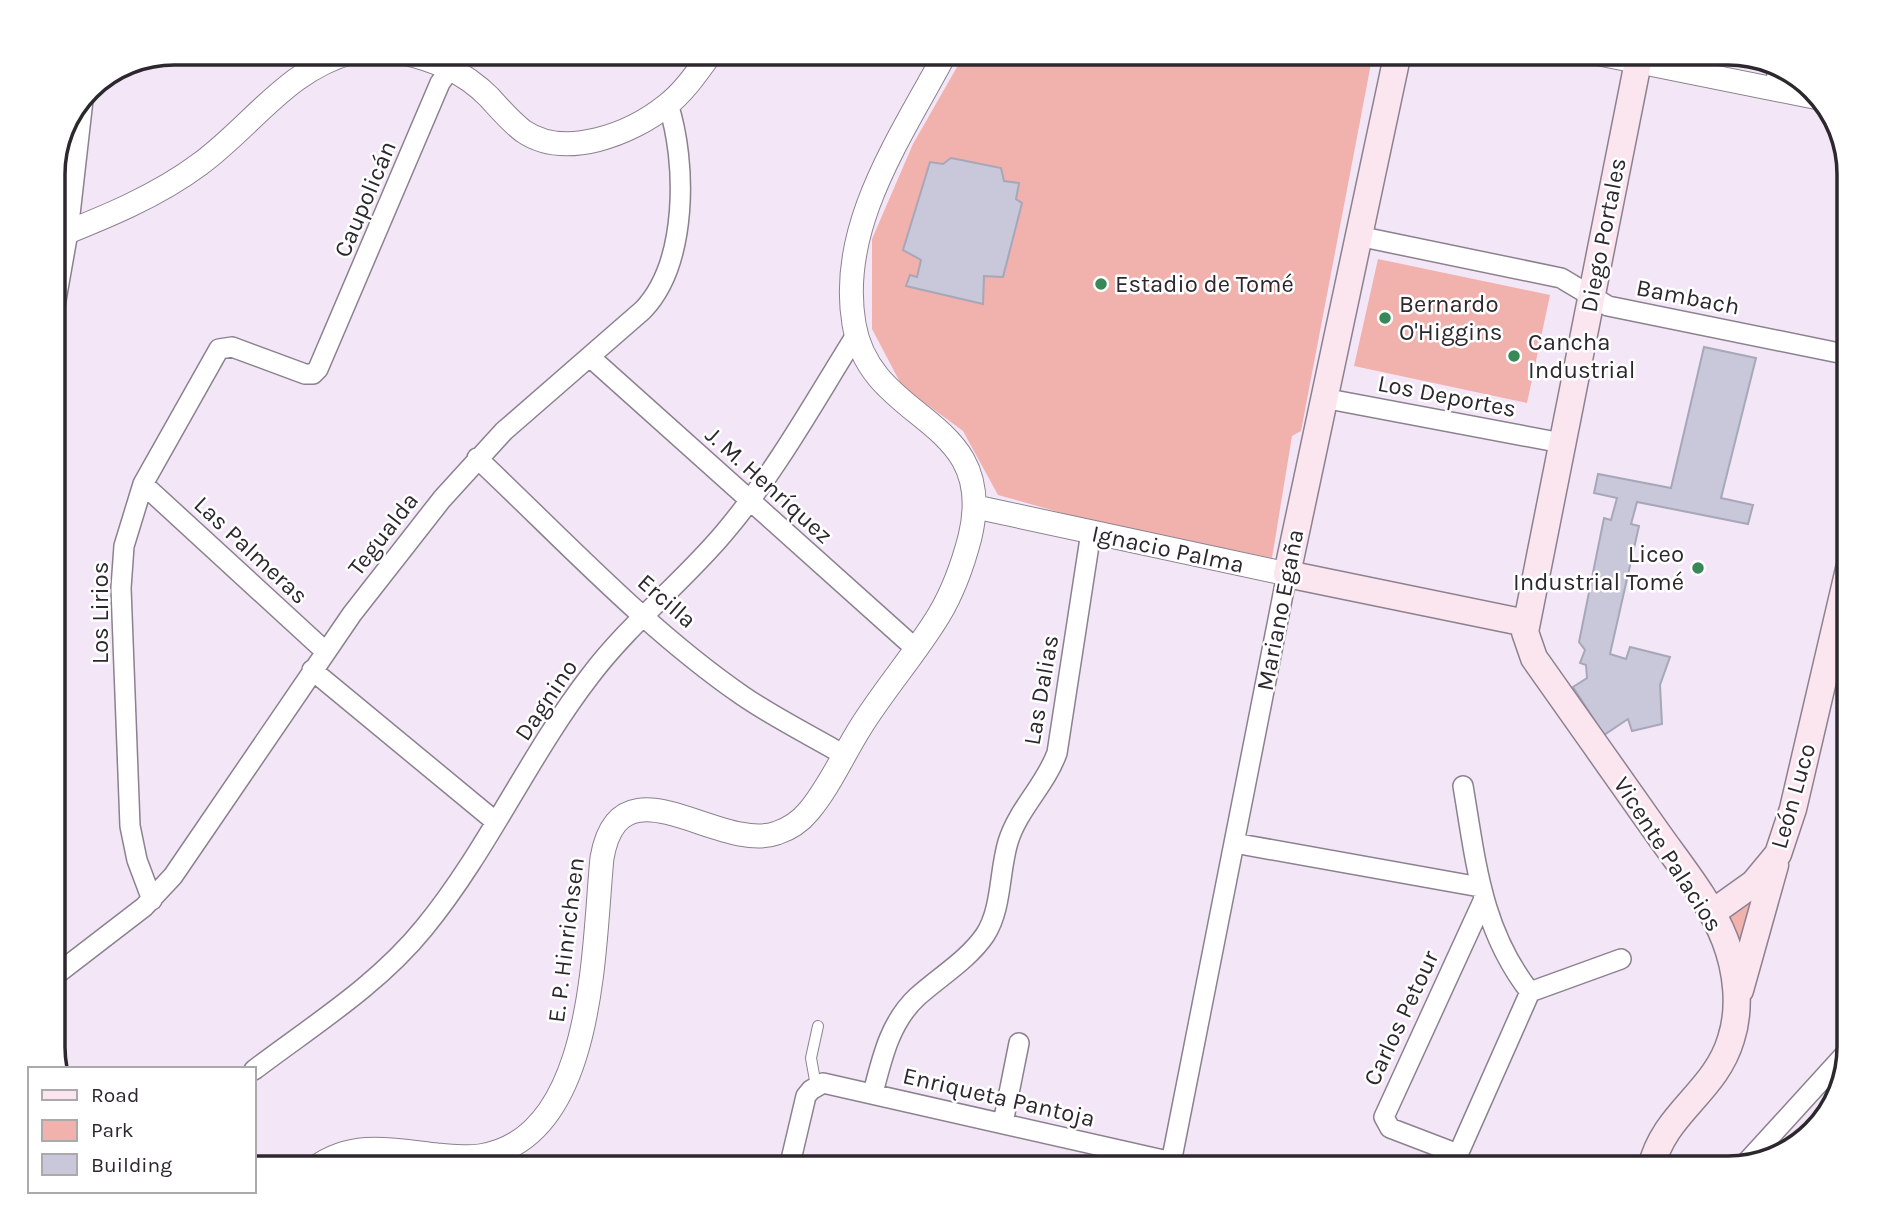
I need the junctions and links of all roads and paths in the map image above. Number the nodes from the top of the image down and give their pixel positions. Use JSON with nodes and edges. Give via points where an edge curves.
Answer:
{"nodes":[{"id":1,"x":319,"y":65,"type":"edge"},
{"id":2,"x":453,"y":65,"type":"edge"},
{"id":3,"x":460,"y":65,"type":"edge"},
{"id":4,"x":701,"y":65,"type":"edge"},
{"id":5,"x":939,"y":65,"type":"edge"},
{"id":6,"x":1395,"y":65,"type":"edge"},
{"id":7,"x":1638,"y":65,"type":"edge"},
{"id":8,"x":1687,"y":65,"type":"edge"},
{"id":9,"x":1777,"y":78,"type":"edge"},
{"id":10,"x":668,"y":104,"type":"junction"},
{"id":11,"x":80,"y":120,"type":"edge"},
{"id":12,"x":65,"y":206,"type":"edge"},
{"id":13,"x":65,"y":233,"type":"edge"},
{"id":14,"x":1358,"y":236,"type":"junction"},
{"id":15,"x":1591,"y":296,"type":"junction"},
{"id":16,"x":856,"y":335,"type":"junction"},
{"id":17,"x":223,"y":347,"type":"joint"},
{"id":18,"x":1837,"y":352,"type":"edge"},
{"id":19,"x":590,"y":357,"type":"junction"},
{"id":20,"x":1324,"y":398,"type":"junction"},
{"id":21,"x":1562,"y":443,"type":"junction"},
{"id":22,"x":477,"y":458,"type":"junction"},
{"id":23,"x":143,"y":484,"type":"junction"},
{"id":24,"x":750,"y":500,"type":"junction"},
{"id":25,"x":976,"y":507,"type":"junction"},
{"id":26,"x":1091,"y":532,"type":"junction"},
{"id":27,"x":1287,"y":574,"type":"junction"},
{"id":28,"x":642,"y":615,"type":"junction"},
{"id":29,"x":1526,"y":623,"type":"junction"},
{"id":30,"x":1837,"y":624,"type":"edge"},
{"id":31,"x":916,"y":649,"type":"junction"},
{"id":32,"x":326,"y":652,"type":"junction"},
{"id":33,"x":312,"y":670,"type":"junction"},
{"id":34,"x":844,"y":755,"type":"junction"},
{"id":35,"x":1463,"y":786,"type":"dead end"},
{"id":36,"x":496,"y":822,"type":"junction"},
{"id":37,"x":1234,"y":843,"type":"junction"},
{"id":38,"x":1779,"y":854,"type":"junction"},
{"id":39,"x":1482,"y":894,"type":"junction"},
{"id":40,"x":152,"y":900,"type":"junction"},
{"id":41,"x":1712,"y":914,"type":"junction"},
{"id":42,"x":1621,"y":960,"type":"dead end"},
{"id":43,"x":65,"y":968,"type":"edge"},
{"id":44,"x":1530,"y":992,"type":"junction"},
{"id":45,"x":1737,"y":1002,"type":"junction"},
{"id":46,"x":818,"y":1026,"type":"dead end"},
{"id":47,"x":1019,"y":1043,"type":"dead end"},
{"id":48,"x":1835,"y":1065,"type":"edge"},
{"id":49,"x":256,"y":1068,"type":"edge"},
{"id":50,"x":816,"y":1086,"type":"junction"},
{"id":51,"x":873,"y":1093,"type":"junction"},
{"id":52,"x":1003,"y":1123,"type":"junction"},
{"id":53,"x":392,"y":1150,"type":"junction"},
{"id":54,"x":1755,"y":1153,"type":"edge"},
{"id":55,"x":335,"y":1156,"type":"edge"},
{"id":56,"x":398,"y":1156,"type":"edge"},
{"id":57,"x":792,"y":1156,"type":"edge"},
{"id":58,"x":1135,"y":1156,"type":"edge"},
{"id":59,"x":1173,"y":1156,"type":"edge"},
{"id":60,"x":1445,"y":1156,"type":"edge"},
{"id":61,"x":1457,"y":1156,"type":"edge"},
{"id":62,"x":1655,"y":1156,"type":"edge"}],
"edges":[{"from":1,"to":13,"type":"street","via":[[283,89],[214,153],[170,184]]},
{"from":2,"to":17,"type":"street","name":"Caupolicán","via":[[440,83],[318,369],[305,374]]},
{"from":3,"to":10,"type":"street","via":[[519,127],[546,142],[579,142],[611,135],[641,123]]},
{"from":4,"to":10,"type":"street"},
{"from":5,"to":16,"type":"street","via":[[887,156],[868,208],[852,283]]},
{"from":6,"to":14,"type":"main road","name":"Mariano Egaña"},
{"from":7,"to":15,"type":"main road","name":"Diego Portales"},
{"from":8,"to":9,"type":"street"},
{"from":10,"to":19,"type":"street","name":"Tegualda","via":[[678,140],[681,178],[667,272],[651,302]]},
{"from":11,"to":12,"type":"street"},
{"from":14,"to":15,"type":"street","name":"Bambach","via":[[1561,278]]},
{"from":14,"to":20,"type":"main road","name":"Mariano Egaña"},
{"from":15,"to":18,"type":"street","name":"Bambach","via":[[1608,306]]},
{"from":15,"to":21,"type":"main road","name":"Diego Portales"},
{"from":16,"to":24,"type":"street","name":"Dagnino"},
{"from":16,"to":25,"type":"street","via":[[881,381],[959,450],[974,482]]},
{"from":17,"to":23,"type":"street","name":"Los Lirios","via":[[216,352]]},
{"from":19,"to":22,"type":"street","name":"Tegualda"},
{"from":19,"to":24,"type":"street","name":"J. M. Henríquez"},
{"from":20,"to":21,"type":"street","name":"Los Deportes"},
{"from":20,"to":27,"type":"main road","name":"Mariano Egaña"},
{"from":21,"to":29,"type":"main road","name":"Diego Portales"},
{"from":22,"to":28,"type":"street","name":"Ercilla"},
{"from":22,"to":32,"type":"street","name":"Tegualda","via":[[407,540]]},
{"from":23,"to":32,"type":"street","name":"Las Palmeras"},
{"from":23,"to":40,"type":"street","name":"Los Lirios","via":[[128,526],[121,587],[130,826],[136,860]]},
{"from":24,"to":28,"type":"street","name":"Dagnino","via":[[707,552]]},
{"from":24,"to":31,"type":"street","name":"J. M. Henríquez"},
{"from":25,"to":26,"type":"street","name":"Ignacio Palma"},
{"from":25,"to":31,"type":"street","name":"E. P. Hinrichsen","via":[[952,592]]},
{"from":26,"to":27,"type":"street","name":"Ignacio Palma"},
{"from":26,"to":51,"type":"street","name":"Las Dalias","via":[[1057,753],[1009,839],[992,921],[977,945],[898,1019]]},
{"from":27,"to":29,"type":"main road","name":"Ignacio Palma"},
{"from":27,"to":37,"type":"street","name":"Mariano Egaña"},
{"from":28,"to":34,"type":"street","name":"Ercilla","via":[[744,697]]},
{"from":28,"to":36,"type":"street","name":"Dagnino","via":[[587,679]]},
{"from":29,"to":41,"type":"main road","name":"Vicente Palacios","via":[[1534,658]]},
{"from":30,"to":38,"type":"main road","name":"León Luco"},
{"from":31,"to":34,"type":"street","name":"E. P. Hinrichsen"},
{"from":32,"to":33,"type":"street","name":"Tegualda"},
{"from":33,"to":36,"type":"street"},
{"from":33,"to":40,"type":"street","name":"Tegualda","via":[[173,876]]},
{"from":34,"to":53,"type":"street","name":"E. P. Hinrichsen","via":[[809,811],[792,827],[769,836],[732,834],[655,809],[621,818],[603,849],[581,1039],[565,1080],[541,1121],[517,1142],[480,1156]]},
{"from":35,"to":39,"type":"street"},
{"from":36,"to":49,"type":"street","name":"Dagnino","via":[[439,910],[406,949],[364,987]]},
{"from":37,"to":39,"type":"street"},
{"from":37,"to":59,"type":"street","name":"Mariano Egaña"},
{"from":38,"to":41,"type":"main road","name":"León Luco","via":[[1754,883]]},
{"from":38,"to":45,"type":"main road"},
{"from":39,"to":44,"type":"street","via":[[1504,955]]},
{"from":39,"to":60,"type":"street","name":"Carlos Petour","via":[[1384,1116],[1390,1128]]},
{"from":40,"to":43,"type":"street","name":"Tegualda"},
{"from":41,"to":45,"type":"main road","name":"Vicente Palacios","via":[[1730,954]]},
{"from":42,"to":44,"type":"street"},
{"from":44,"to":61,"type":"street","name":"Carlos Petour"},
{"from":45,"to":62,"type":"main road","name":"Vicente Palacios","via":[[1726,1055],[1710,1082],[1672,1121]]},
{"from":46,"to":50,"type":"lane","via":[[811,1058]]},
{"from":47,"to":52,"type":"street"},
{"from":48,"to":54,"type":"street"},
{"from":50,"to":51,"type":"street","name":"Enriqueta Pantoja","via":[[831,1083]]},
{"from":50,"to":57,"type":"street","via":[[806,1096]]},
{"from":51,"to":52,"type":"street","name":"Enriqueta Pantoja"},
{"from":52,"to":58,"type":"street","name":"Enriqueta Pantoja"},
{"from":53,"to":55,"type":"street","name":"E. P. Hinrichsen","via":[[351,1150]]},
{"from":53,"to":56,"type":"street"}]}
